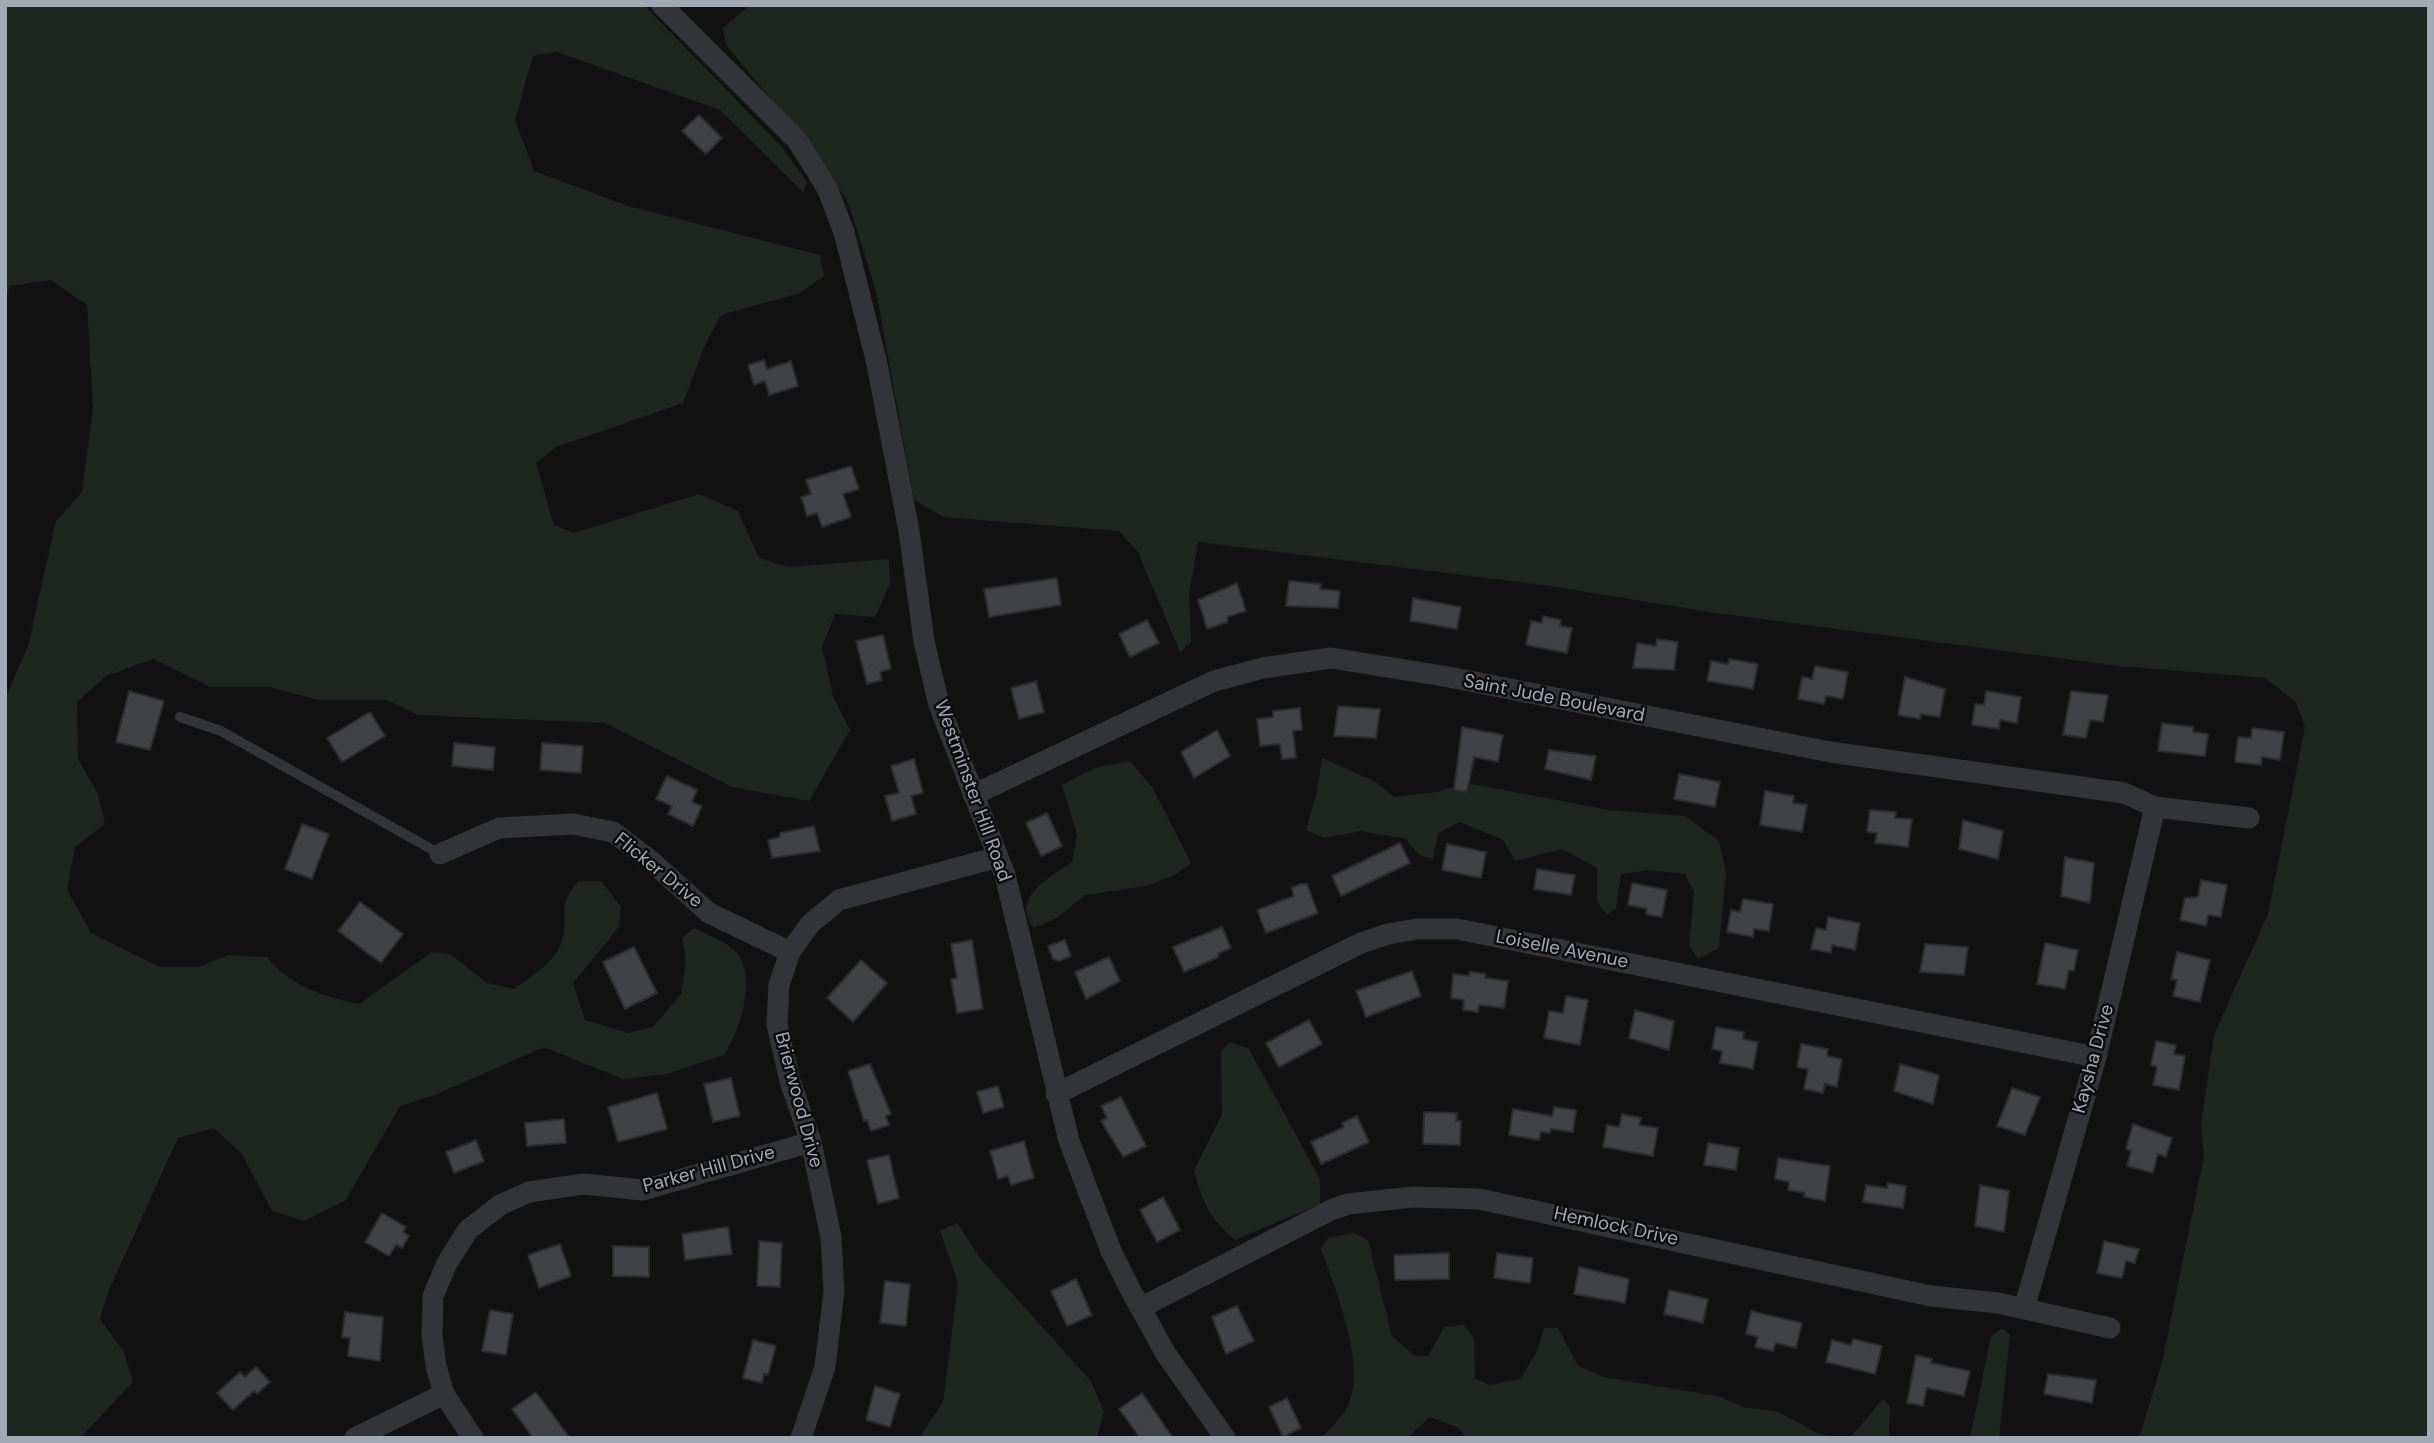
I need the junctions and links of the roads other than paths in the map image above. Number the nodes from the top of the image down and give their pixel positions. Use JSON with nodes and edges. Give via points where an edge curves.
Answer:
{"nodes":[{"id":1,"x":663,"y":5,"type":"edge"},
{"id":2,"x":180,"y":717,"type":"dead end"},
{"id":3,"x":973,"y":794,"type":"junction"},
{"id":4,"x":2155,"y":807,"type":"junction"},
{"id":5,"x":2249,"y":818,"type":"dead end"},
{"id":6,"x":440,"y":854,"type":"joint"},
{"id":7,"x":998,"y":857,"type":"junction"},
{"id":8,"x":790,"y":951,"type":"junction"},
{"id":9,"x":2096,"y":1057,"type":"junction"},
{"id":10,"x":1056,"y":1094,"type":"junction"},
{"id":11,"x":811,"y":1142,"type":"junction"},
{"id":12,"x":1140,"y":1308,"type":"junction"},
{"id":13,"x":2024,"y":1309,"type":"junction"},
{"id":14,"x":2110,"y":1328,"type":"dead end"},
{"id":15,"x":444,"y":1394,"type":"junction"},
{"id":16,"x":355,"y":1438,"type":"edge"},
{"id":17,"x":473,"y":1438,"type":"edge"},
{"id":18,"x":800,"y":1438,"type":"edge"},
{"id":19,"x":1226,"y":1438,"type":"edge"}],
"edges":[{"from":1,"to":3,"type":"street","name":"Westminster Hill Road","via":[[797,140],[831,199],[855,271],[879,375],[939,705]]},
{"from":2,"to":6,"type":"lane","via":[[222,731]]},
{"from":3,"to":4,"type":"street","name":"Saint Jude Boulevard","via":[[1214,681],[1331,658],[1817,750],[2124,793]]},
{"from":3,"to":7,"type":"street","name":"Westminster Hill Road"},
{"from":4,"to":5,"type":"street","name":"Saint Jude Boulevard"},
{"from":4,"to":9,"type":"street","name":"Kaysha Drive"},
{"from":6,"to":8,"type":"street","name":"Flicker Drive","via":[[499,828],[573,824],[613,832],[709,913]]},
{"from":7,"to":8,"type":"street","name":"Brierwood Drive","via":[[839,900],[810,924]]},
{"from":7,"to":10,"type":"street","name":"Westminster Hill Road"},
{"from":8,"to":11,"type":"street","name":"Brierwood Drive","via":[[779,985],[777,1025]]},
{"from":9,"to":10,"type":"street","name":"Loiselle Avenue","via":[[1747,985],[1437,928],[1388,934],[1362,943]]},
{"from":9,"to":13,"type":"street","name":"Kaysha Drive"},
{"from":10,"to":12,"type":"street","name":"Westminster Hill Road","via":[[1100,1223]]},
{"from":11,"to":15,"type":"street","name":"Parker Hill Drive","via":[[643,1190],[583,1184],[530,1192],[499,1205],[468,1230],[447,1262],[433,1296],[432,1335]]},
{"from":11,"to":18,"type":"street","name":"Brierwood Drive","via":[[831,1237],[834,1291],[825,1367]]},
{"from":12,"to":13,"type":"street","name":"Hemlock Drive","via":[[1331,1210],[1378,1200],[1446,1196],[1493,1201],[1931,1296]]},
{"from":12,"to":19,"type":"street","name":"Westminster Hill Road"},
{"from":13,"to":14,"type":"street","name":"Hemlock Drive"},
{"from":15,"to":16,"type":"street"},
{"from":15,"to":17,"type":"street","name":"Parker Hill Drive"}]}
